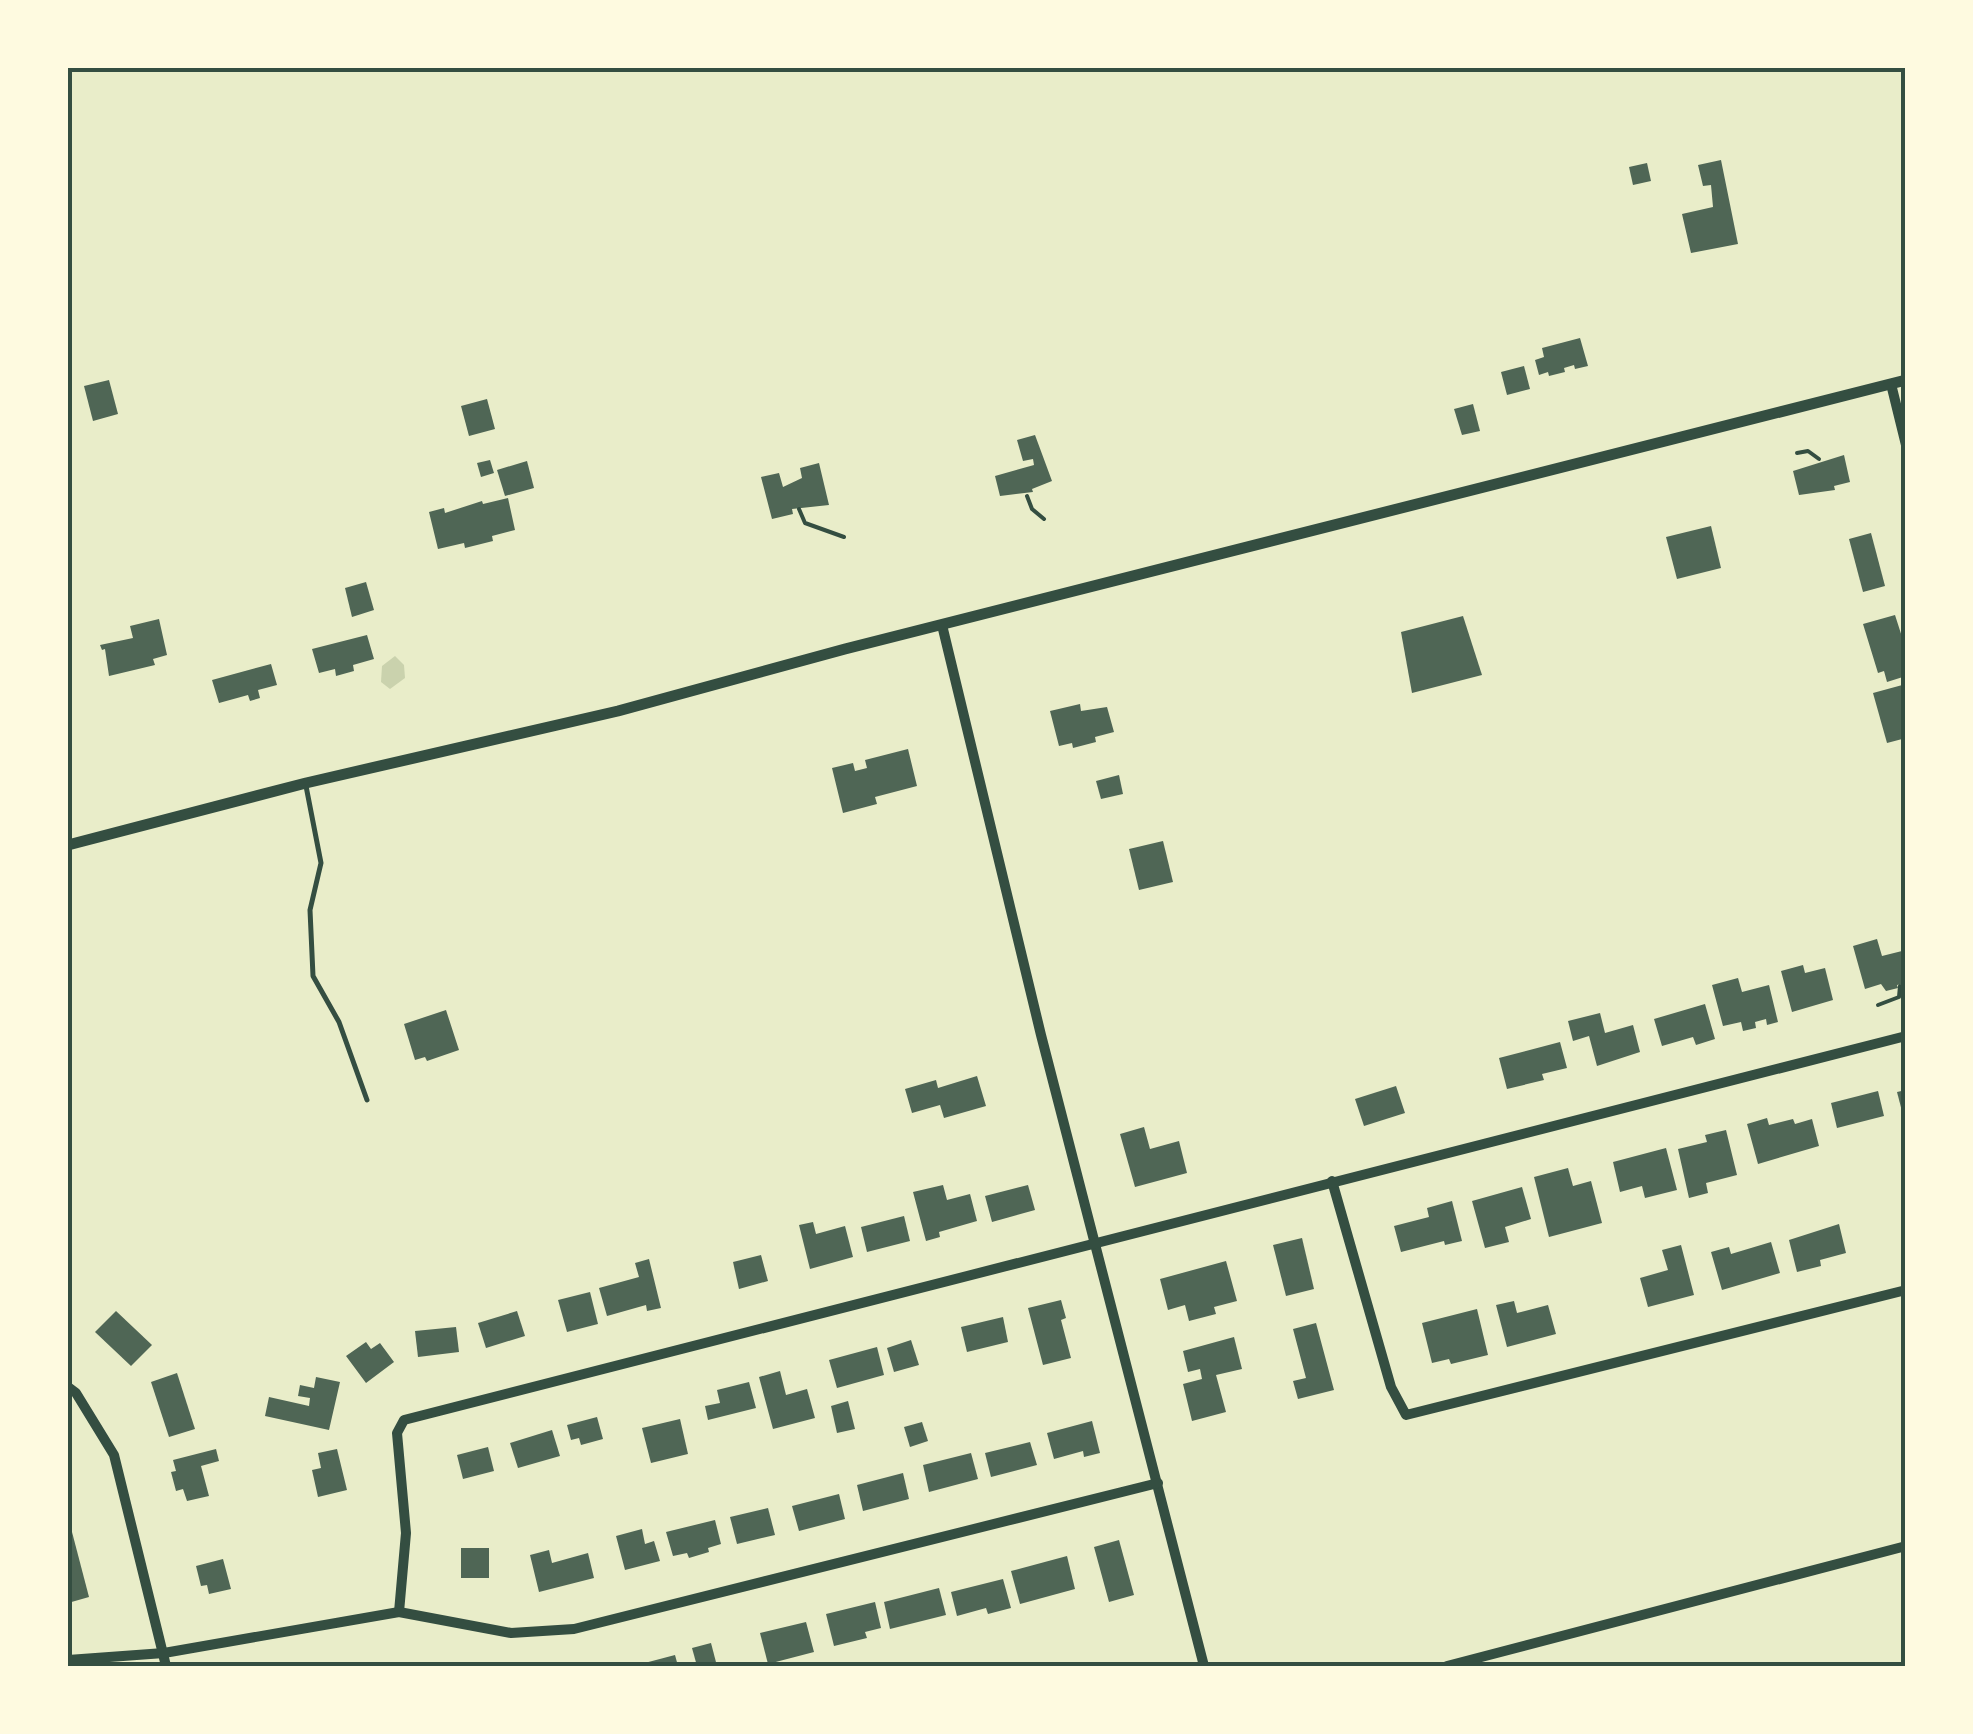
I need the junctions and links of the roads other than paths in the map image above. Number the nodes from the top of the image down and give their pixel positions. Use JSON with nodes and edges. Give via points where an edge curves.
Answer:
{"nodes":[{"id":1,"x":1906,"y":380,"type":"edge"},
{"id":2,"x":1890,"y":384,"type":"junction"},
{"id":3,"x":1906,"y":445,"type":"edge"},
{"id":4,"x":942,"y":625,"type":"junction"},
{"id":5,"x":306,"y":783,"type":"junction"},
{"id":6,"x":68,"y":845,"type":"edge"},
{"id":7,"x":1906,"y":1036,"type":"edge"},
{"id":8,"x":367,"y":1100,"type":"dead end"},
{"id":9,"x":1332,"y":1180,"type":"junction"},
{"id":10,"x":1097,"y":1242,"type":"junction"},
{"id":11,"x":1906,"y":1290,"type":"edge"},
{"id":12,"x":68,"y":1388,"type":"edge"},
{"id":13,"x":1158,"y":1483,"type":"junction"},
{"id":14,"x":1906,"y":1546,"type":"edge"},
{"id":15,"x":398,"y":1612,"type":"junction"},
{"id":16,"x":164,"y":1653,"type":"junction"},
{"id":17,"x":68,"y":1660,"type":"edge"},
{"id":18,"x":1462,"y":1665,"type":"edge"},
{"id":19,"x":166,"y":1666,"type":"edge"},
{"id":20,"x":1204,"y":1666,"type":"edge"},
{"id":21,"x":1447,"y":1666,"type":"edge"}],
"edges":[{"from":1,"to":2,"type":"street"},
{"from":2,"to":3,"type":"street"},
{"from":2,"to":4,"type":"street"},
{"from":4,"to":5,"type":"street","via":[[618,712]]},
{"from":4,"to":10,"type":"street"},
{"from":5,"to":6,"type":"street"},
{"from":5,"to":8,"type":"lane","via":[[322,863],[310,910],[314,976]]},
{"from":7,"to":9,"type":"street"},
{"from":9,"to":10,"type":"street"},
{"from":9,"to":11,"type":"street","via":[[1391,1387],[1406,1416]]},
{"from":10,"to":13,"type":"street"},
{"from":10,"to":15,"type":"street","via":[[404,1420],[397,1433],[406,1533]]},
{"from":12,"to":16,"type":"street","via":[[114,1454]]},
{"from":13,"to":15,"type":"street","via":[[574,1629],[511,1633]]},
{"from":13,"to":20,"type":"street"},
{"from":14,"to":18,"type":"street"},
{"from":15,"to":16,"type":"street"},
{"from":16,"to":17,"type":"street"},
{"from":16,"to":19,"type":"street"},
{"from":18,"to":21,"type":"street"}]}
